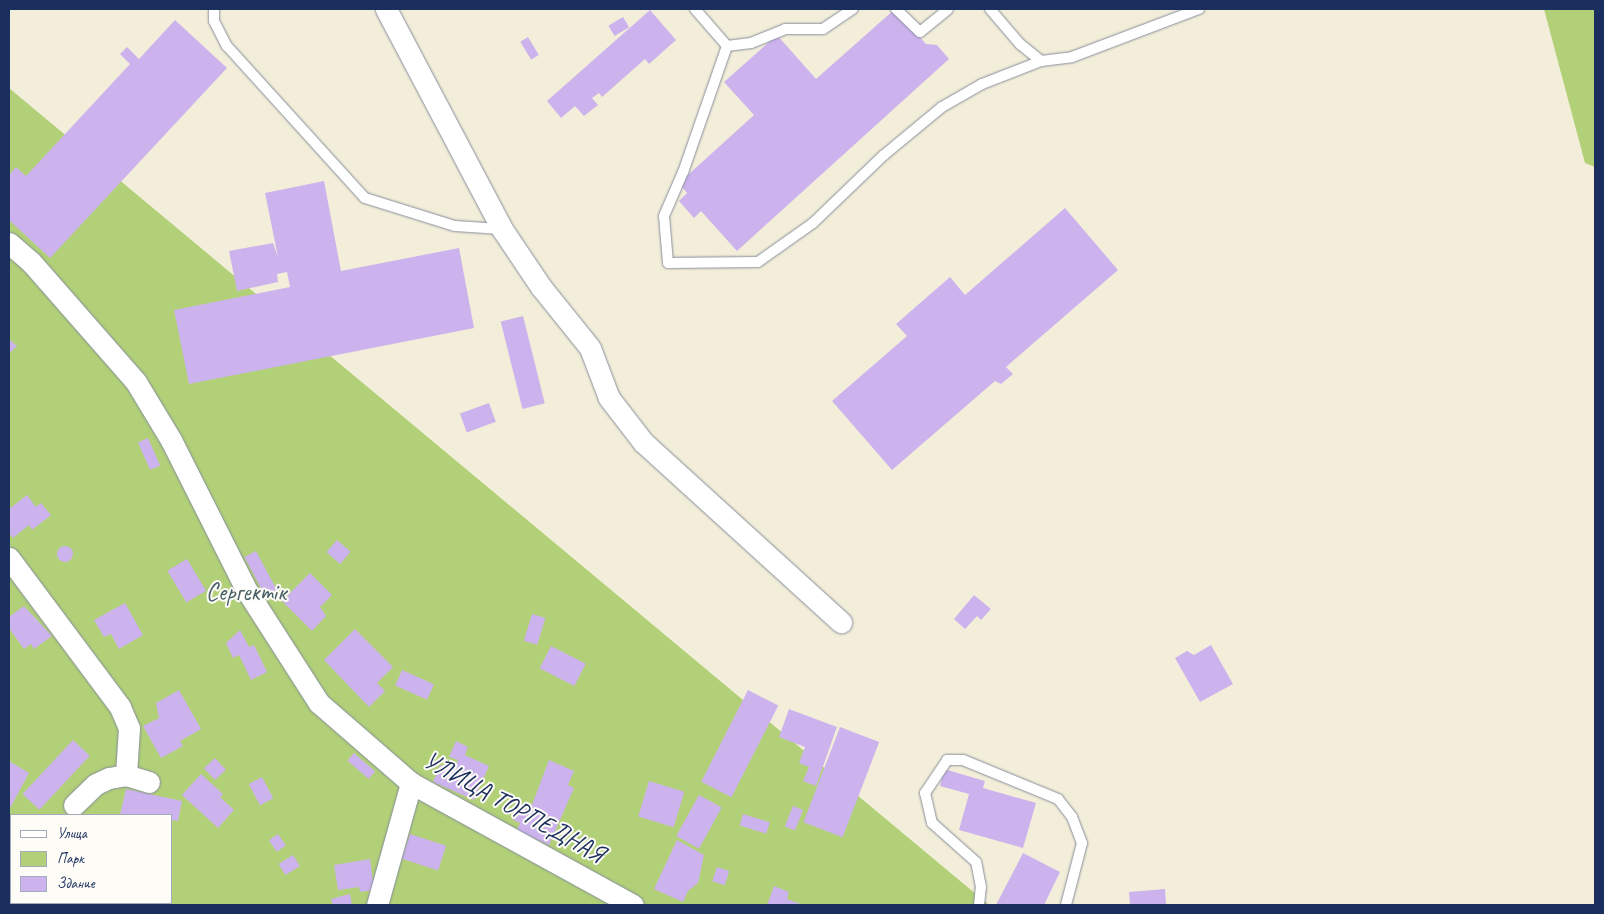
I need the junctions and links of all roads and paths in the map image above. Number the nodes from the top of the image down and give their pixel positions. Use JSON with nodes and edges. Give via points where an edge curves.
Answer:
{"nodes":[{"id":1,"x":214,"y":9,"type":"edge"},
{"id":2,"x":386,"y":9,"type":"edge"},
{"id":3,"x":695,"y":9,"type":"edge"},
{"id":4,"x":853,"y":9,"type":"edge"},
{"id":5,"x":896,"y":9,"type":"edge"},
{"id":6,"x":948,"y":9,"type":"edge"},
{"id":7,"x":990,"y":9,"type":"edge"},
{"id":8,"x":1199,"y":9,"type":"edge"},
{"id":9,"x":727,"y":46,"type":"junction"},
{"id":10,"x":1041,"y":61,"type":"junction"},
{"id":11,"x":502,"y":229,"type":"junction"},
{"id":12,"x":9,"y":243,"type":"edge"},
{"id":13,"x":9,"y":558,"type":"edge"},
{"id":14,"x":841,"y":622,"type":"dead end"},
{"id":15,"x":126,"y":775,"type":"junction"},
{"id":16,"x":149,"y":782,"type":"dead end"},
{"id":17,"x":411,"y":784,"type":"junction"},
{"id":18,"x":74,"y":805,"type":"dead end"},
{"id":19,"x":377,"y":905,"type":"edge"},
{"id":20,"x":633,"y":905,"type":"edge"},
{"id":21,"x":978,"y":905,"type":"edge"},
{"id":22,"x":1066,"y":905,"type":"edge"}],
"edges":[{"from":1,"to":11,"type":"lane","via":[[214,21],[227,46],[365,198],[455,226]]},
{"from":2,"to":11,"type":"street"},
{"from":3,"to":9,"type":"lane"},
{"from":4,"to":9,"type":"lane","via":[[823,29],[784,29],[751,43]]},
{"from":5,"to":6,"type":"lane","via":[[920,32]]},
{"from":7,"to":10,"type":"lane","via":[[1020,44]]},
{"from":8,"to":10,"type":"lane","via":[[1072,57]]},
{"from":9,"to":10,"type":"lane","via":[[683,172],[664,216],[668,263],[758,262],[813,223],[884,154],[942,107],[982,84]]},
{"from":11,"to":14,"type":"street","via":[[590,348],[609,398],[643,442]]},
{"from":12,"to":17,"type":"street","name":"УЛИЦА ТОРПЕДНАЯ","via":[[31,262],[136,382],[171,440],[246,591],[318,703],[364,745],[386,758]]},
{"from":13,"to":15,"type":"street","via":[[120,707],[129,728]]},
{"from":15,"to":16,"type":"street"},
{"from":15,"to":18,"type":"street","via":[[96,784]]},
{"from":17,"to":19,"type":"street"},
{"from":17,"to":20,"type":"street","name":"УЛИЦА ТОРПЕДНАЯ"},
{"from":21,"to":22,"type":"lane","via":[[981,887],[976,862],[932,823],[925,793],[947,760],[963,760],[1058,799],[1072,817],[1082,843]]}]}
